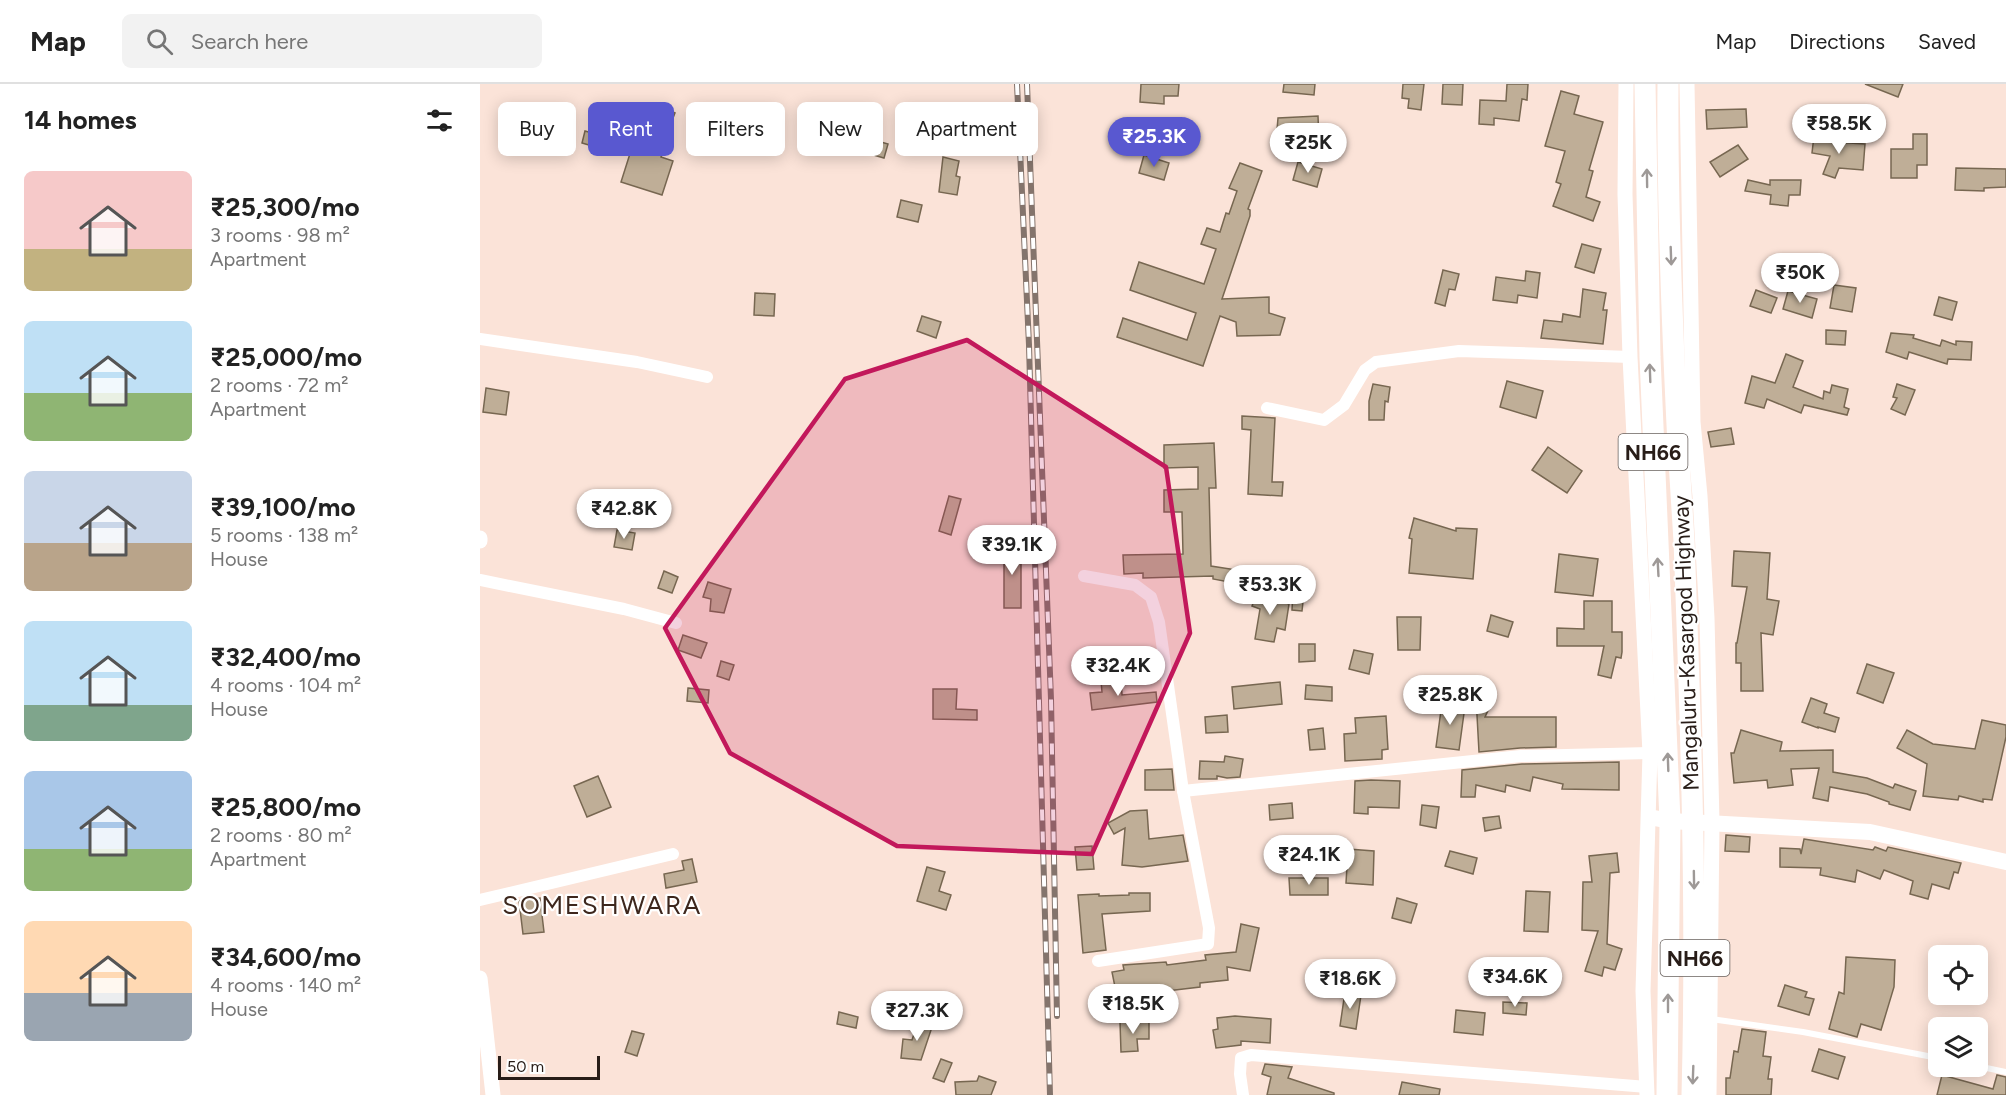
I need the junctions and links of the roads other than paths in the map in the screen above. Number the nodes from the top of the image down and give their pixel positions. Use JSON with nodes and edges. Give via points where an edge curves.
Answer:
{"nodes":[{"id":1,"x":1626,"y":84,"type":"edge"},
{"id":2,"x":1645,"y":84,"type":"edge"},
{"id":3,"x":1668,"y":84,"type":"edge"},
{"id":4,"x":1687,"y":84,"type":"edge"},
{"id":5,"x":480,"y":339,"type":"edge"},
{"id":6,"x":1630,"y":357,"type":"junction"},
{"id":7,"x":707,"y":377,"type":"dead end"},
{"id":8,"x":1267,"y":408,"type":"dead end"},
{"id":9,"x":1084,"y":576,"type":"dead end"},
{"id":10,"x":480,"y":580,"type":"edge"},
{"id":11,"x":676,"y":623,"type":"dead end"},
{"id":12,"x":1650,"y":753,"type":"junction"},
{"id":13,"x":1183,"y":791,"type":"junction"},
{"id":14,"x":1648,"y":817,"type":"junction"},
{"id":15,"x":1670,"y":820,"type":"junction"},
{"id":16,"x":1703,"y":822,"type":"junction"},
{"id":17,"x":674,"y":854,"type":"dead end"},
{"id":18,"x":2006,"y":862,"type":"edge"},
{"id":19,"x":480,"y":900,"type":"edge"},
{"id":20,"x":1098,"y":961,"type":"dead end"},
{"id":21,"x":480,"y":978,"type":"edge"},
{"id":22,"x":1711,"y":1019,"type":"junction"},
{"id":23,"x":1928,"y":1056,"type":"edge"},
{"id":24,"x":1988,"y":1068,"type":"edge"},
{"id":25,"x":2006,"y":1072,"type":"edge"},
{"id":26,"x":1647,"y":1091,"type":"edge"},
{"id":27,"x":493,"y":1095,"type":"edge"},
{"id":28,"x":1243,"y":1095,"type":"edge"},
{"id":29,"x":1667,"y":1095,"type":"edge"},
{"id":30,"x":1692,"y":1095,"type":"edge"},
{"id":31,"x":1709,"y":1095,"type":"edge"}],
"edges":[{"from":1,"to":6,"type":"street"},
{"from":15,"to":2,"type":"highway","name":"Mangaluru-Kasargod Highway","number":"NH66","one_way":true,"via":[[1650,380]]},
{"from":3,"to":16,"type":"highway","name":"Mangaluru-Kasargod Highway","number":"NH66","one_way":true,"via":[[1674,358]]},
{"from":4,"to":16,"type":"street","via":[[1693,422],[1707,618]]},
{"from":5,"to":7,"type":"street","via":[[637,362]]},
{"from":6,"to":8,"type":"street","via":[[1459,351],[1376,362],[1365,370],[1344,405],[1324,420]]},
{"from":6,"to":12,"type":"street"},
{"from":9,"to":13,"type":"street","via":[[1135,585],[1151,597],[1159,622]]},
{"from":10,"to":11,"type":"street"},
{"from":12,"to":13,"type":"street","via":[[1521,756]]},
{"from":12,"to":14,"type":"street"},
{"from":13,"to":20,"type":"street","via":[[1209,928],[1208,945]]},
{"from":14,"to":15,"type":"main road"},
{"from":14,"to":26,"type":"street","via":[[1644,991]]},
{"from":15,"to":16,"type":"main road"},
{"from":29,"to":15,"type":"highway","name":"Mangaluru-Kasargod Highway","number":"NH66","one_way":true},
{"from":16,"to":18,"type":"main road","via":[[1870,832]]},
{"from":16,"to":22,"type":"street"},
{"from":16,"to":30,"type":"highway","name":"Mangaluru-Kasargod Highway","number":"NH66","one_way":true},
{"from":17,"to":19,"type":"street"},
{"from":21,"to":27,"type":"street"},
{"from":22,"to":23,"type":"lane"},
{"from":22,"to":31,"type":"street"},
{"from":24,"to":25,"type":"lane"},
{"from":26,"to":28,"type":"street","via":[[1251,1055],[1241,1058]]}]}
